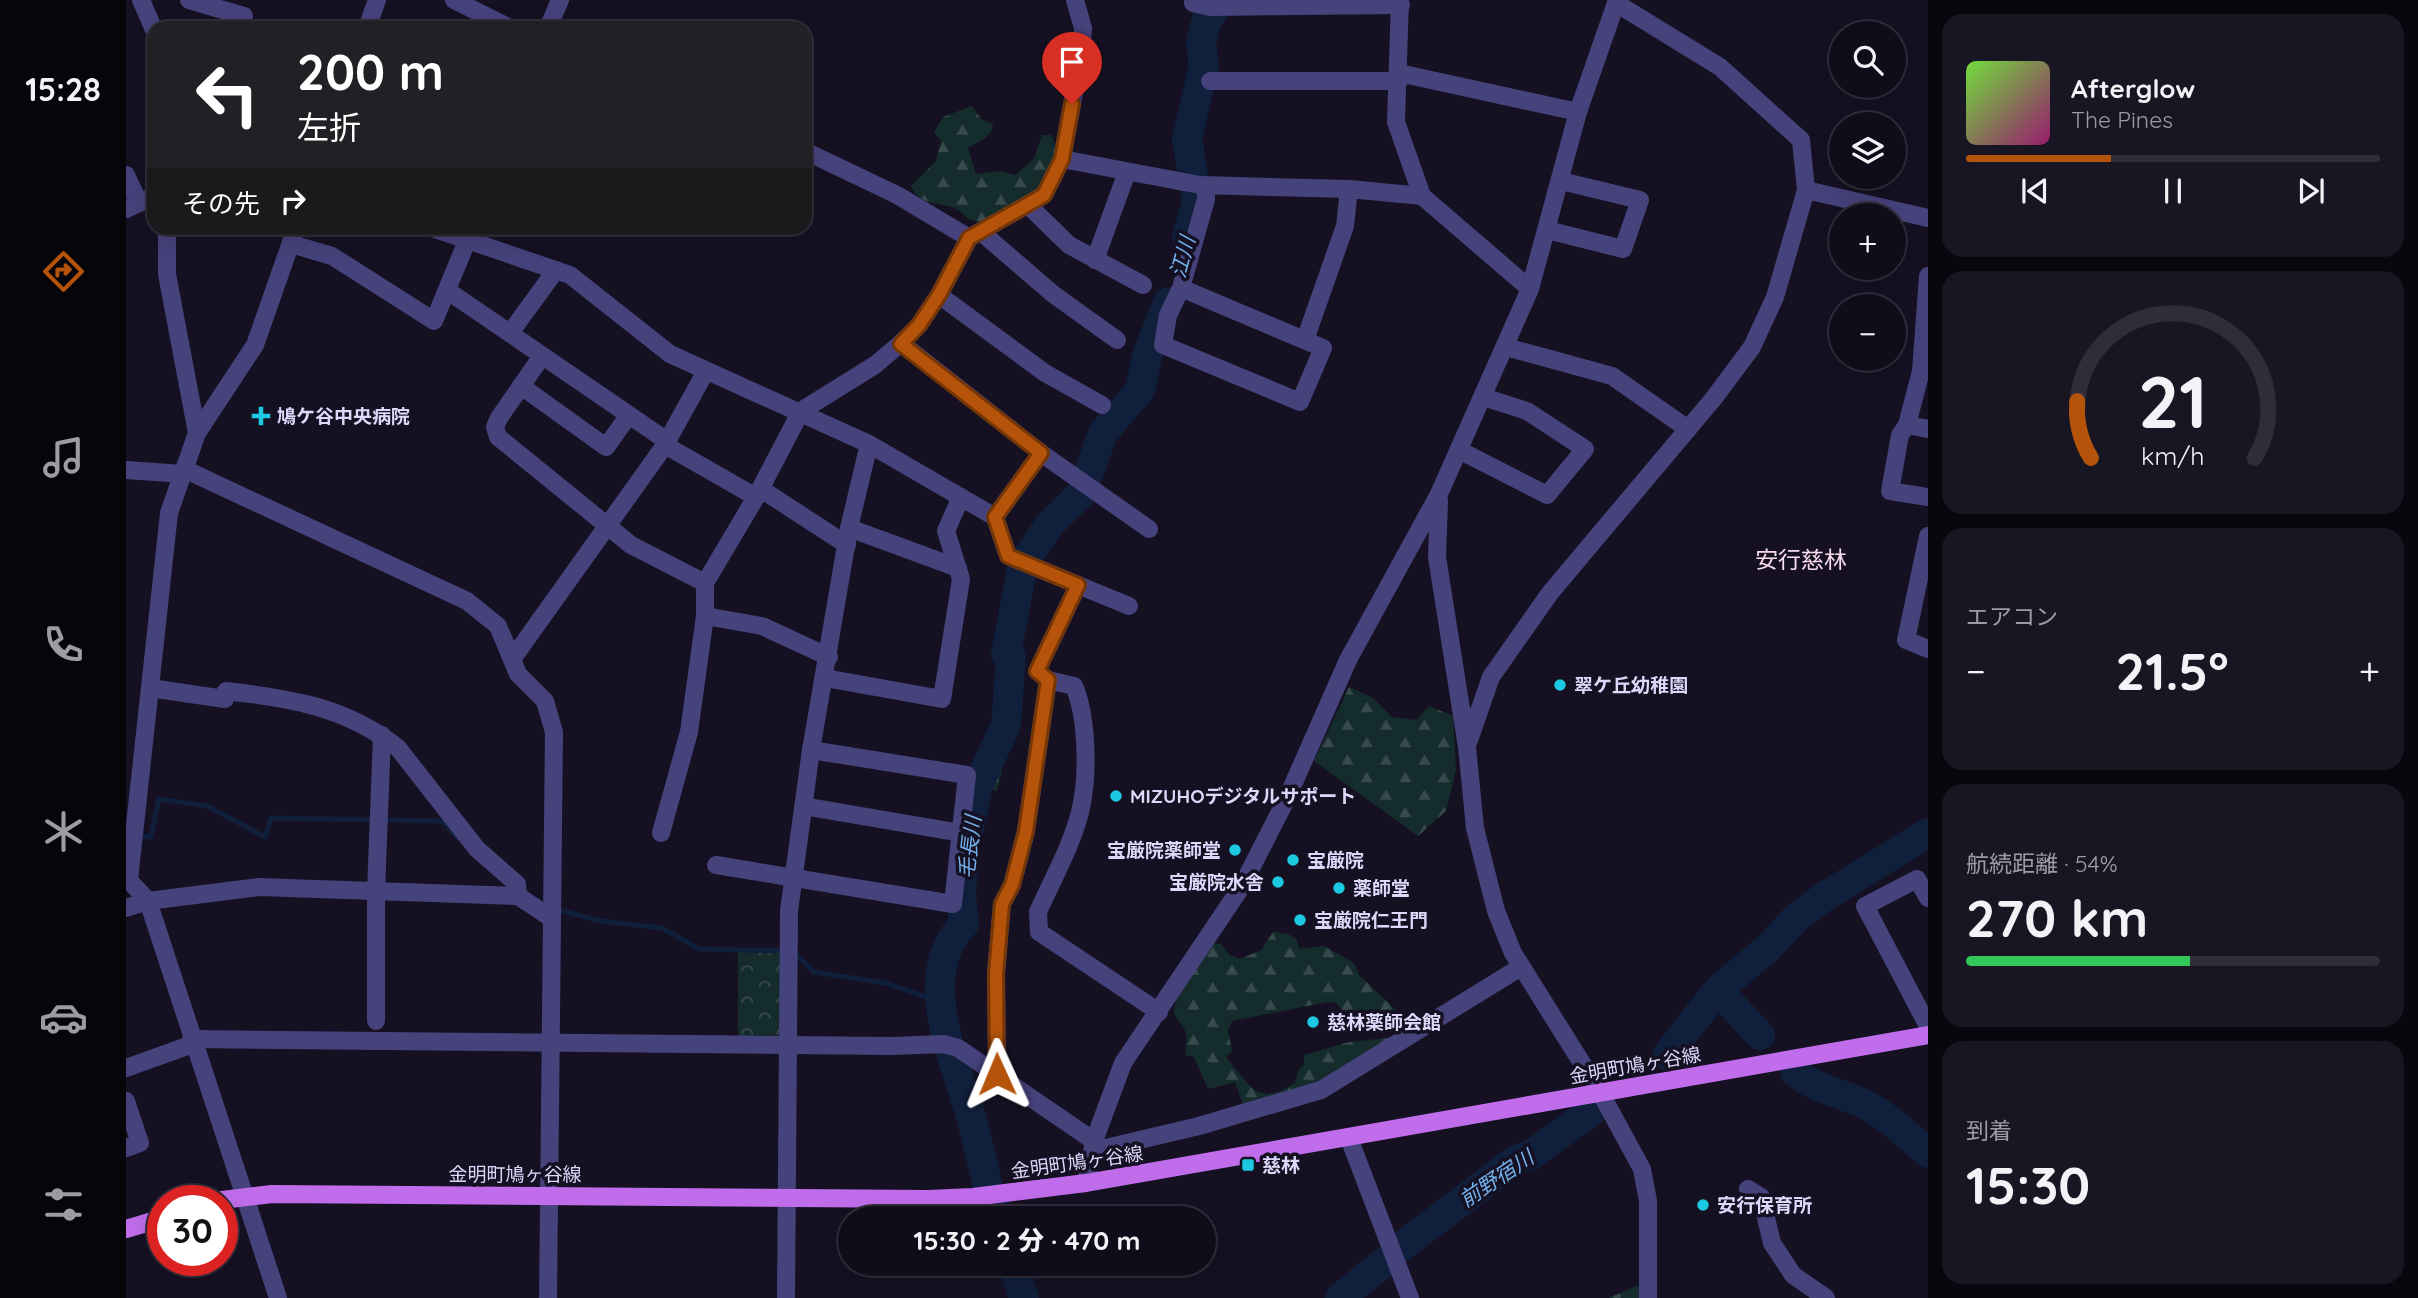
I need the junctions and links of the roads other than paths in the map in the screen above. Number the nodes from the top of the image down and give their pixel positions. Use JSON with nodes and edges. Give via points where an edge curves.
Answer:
{"nodes":[{"id":1,"x":141,"y":0,"type":"edge"},
{"id":2,"x":189,"y":0,"type":"edge"},
{"id":3,"x":377,"y":0,"type":"edge"},
{"id":4,"x":454,"y":0,"type":"edge"},
{"id":5,"x":559,"y":0,"type":"edge"},
{"id":6,"x":1075,"y":0,"type":"edge"},
{"id":7,"x":1193,"y":0,"type":"edge"},
{"id":8,"x":1616,"y":2,"type":"edge"},
{"id":9,"x":1400,"y":3,"type":"edge"},
{"id":10,"x":150,"y":21,"type":"edge"},
{"id":11,"x":242,"y":21,"type":"edge"},
{"id":12,"x":370,"y":21,"type":"edge"},
{"id":13,"x":496,"y":21,"type":"edge"},
{"id":14,"x":551,"y":21,"type":"edge"},
{"id":15,"x":1399,"y":77,"type":"junction"},
{"id":16,"x":1210,"y":81,"type":"dead end"},
{"id":17,"x":1578,"y":112,"type":"junction"},
{"id":18,"x":812,"y":154,"type":"edge"},
{"id":19,"x":1062,"y":159,"type":"junction"},
{"id":20,"x":1127,"y":172,"type":"junction"},
{"id":21,"x":126,"y":175,"type":"edge"},
{"id":22,"x":1561,"y":181,"type":"junction"},
{"id":23,"x":1206,"y":185,"type":"junction"},
{"id":24,"x":1349,"y":189,"type":"junction"},
{"id":25,"x":1806,"y":190,"type":"junction"},
{"id":26,"x":1422,"y":196,"type":"junction"},
{"id":27,"x":140,"y":203,"type":"edge"},
{"id":28,"x":1028,"y":205,"type":"junction"},
{"id":29,"x":1928,"y":218,"type":"edge"},
{"id":30,"x":1547,"y":230,"type":"junction"},
{"id":31,"x":167,"y":235,"type":"edge"},
{"id":32,"x":451,"y":235,"type":"edge"},
{"id":33,"x":975,"y":235,"type":"junction"},
{"id":34,"x":294,"y":236,"type":"edge"},
{"id":35,"x":467,"y":241,"type":"junction"},
{"id":36,"x":1095,"y":260,"type":"junction"},
{"id":37,"x":556,"y":270,"type":"junction"},
{"id":38,"x":1143,"y":285,"type":"dead end"},
{"id":39,"x":1928,"y":285,"type":"edge"},
{"id":40,"x":1181,"y":288,"type":"junction"},
{"id":41,"x":1530,"y":289,"type":"junction"},
{"id":42,"x":448,"y":291,"type":"junction"},
{"id":43,"x":939,"y":295,"type":"junction"},
{"id":44,"x":510,"y":334,"type":"junction"},
{"id":45,"x":1117,"y":340,"type":"dead end"},
{"id":46,"x":1305,"y":340,"type":"junction"},
{"id":47,"x":901,"y":344,"type":"junction"},
{"id":48,"x":1506,"y":346,"type":"junction"},
{"id":49,"x":542,"y":356,"type":"junction"},
{"id":50,"x":1925,"y":359,"type":"edge"},
{"id":51,"x":706,"y":371,"type":"junction"},
{"id":52,"x":521,"y":386,"type":"junction"},
{"id":53,"x":1483,"y":397,"type":"junction"},
{"id":54,"x":1102,"y":405,"type":"dead end"},
{"id":55,"x":801,"y":411,"type":"junction"},
{"id":56,"x":629,"y":415,"type":"junction"},
{"id":57,"x":1907,"y":425,"type":"junction"},
{"id":58,"x":1688,"y":429,"type":"junction"},
{"id":59,"x":1928,"y":429,"type":"edge"},
{"id":60,"x":197,"y":433,"type":"junction"},
{"id":61,"x":666,"y":443,"type":"junction"},
{"id":62,"x":869,"y":444,"type":"junction"},
{"id":63,"x":1459,"y":450,"type":"junction"},
{"id":64,"x":1041,"y":453,"type":"junction"},
{"id":65,"x":126,"y":470,"type":"edge"},
{"id":66,"x":184,"y":471,"type":"junction"},
{"id":67,"x":758,"y":493,"type":"junction"},
{"id":68,"x":1439,"y":494,"type":"junction"},
{"id":69,"x":961,"y":497,"type":"junction"},
{"id":70,"x":1928,"y":497,"type":"edge"},
{"id":71,"x":995,"y":517,"type":"junction"},
{"id":72,"x":608,"y":528,"type":"junction"},
{"id":73,"x":1149,"y":529,"type":"dead end"},
{"id":74,"x":848,"y":536,"type":"junction"},
{"id":75,"x":1928,"y":536,"type":"edge"},
{"id":76,"x":958,"y":568,"type":"junction"},
{"id":77,"x":1924,"y":575,"type":"edge"},
{"id":78,"x":705,"y":583,"type":"junction"},
{"id":79,"x":1078,"y":585,"type":"junction"},
{"id":80,"x":1129,"y":606,"type":"dead end"},
{"id":81,"x":705,"y":615,"type":"junction"},
{"id":82,"x":1928,"y":649,"type":"edge"},
{"id":83,"x":829,"y":657,"type":"junction"},
{"id":84,"x":513,"y":658,"type":"junction"},
{"id":85,"x":825,"y":678,"type":"junction"},
{"id":86,"x":1048,"y":680,"type":"junction"},
{"id":87,"x":150,"y":688,"type":"junction"},
{"id":88,"x":382,"y":735,"type":"junction"},
{"id":89,"x":1467,"y":747,"type":"junction"},
{"id":90,"x":811,"y":750,"type":"junction"},
{"id":91,"x":803,"y":806,"type":"junction"},
{"id":92,"x":661,"y":833,"type":"dead end"},
{"id":93,"x":961,"y":833,"type":"junction"},
{"id":94,"x":716,"y":865,"type":"dead end"},
{"id":95,"x":794,"y":877,"type":"junction"},
{"id":96,"x":127,"y":879,"type":"edge"},
{"id":97,"x":376,"y":892,"type":"junction"},
{"id":98,"x":518,"y":896,"type":"junction"},
{"id":99,"x":1928,"y":898,"type":"edge"},
{"id":100,"x":148,"y":901,"type":"junction"},
{"id":101,"x":126,"y":908,"type":"edge"},
{"id":102,"x":551,"y":918,"type":"junction"},
{"id":103,"x":1521,"y":967,"type":"junction"},
{"id":104,"x":1159,"y":1012,"type":"junction"},
{"id":105,"x":376,"y":1021,"type":"dead end"},
{"id":106,"x":1928,"y":1026,"type":"edge"},
{"id":107,"x":1928,"y":1035,"type":"edge"},
{"id":108,"x":551,"y":1041,"type":"junction"},
{"id":109,"x":192,"y":1042,"type":"junction"},
{"id":110,"x":787,"y":1044,"type":"junction"},
{"id":111,"x":126,"y":1068,"type":"edge"},
{"id":112,"x":997,"y":1074,"type":"junction"},
{"id":113,"x":1600,"y":1092,"type":"junction"},
{"id":114,"x":126,"y":1101,"type":"edge"},
{"id":115,"x":1349,"y":1138,"type":"junction"},
{"id":116,"x":1093,"y":1146,"type":"junction"},
{"id":117,"x":126,"y":1148,"type":"edge"},
{"id":118,"x":1086,"y":1184,"type":"junction"},
{"id":119,"x":1748,"y":1189,"type":"dead end"},
{"id":120,"x":549,"y":1195,"type":"junction"},
{"id":121,"x":244,"y":1196,"type":"junction"},
{"id":122,"x":238,"y":1197,"type":"edge"},
{"id":123,"x":787,"y":1197,"type":"junction"},
{"id":124,"x":147,"y":1222,"type":"edge"},
{"id":125,"x":126,"y":1229,"type":"edge"},
{"id":126,"x":278,"y":1298,"type":"edge"},
{"id":127,"x":548,"y":1298,"type":"edge"},
{"id":128,"x":786,"y":1298,"type":"edge"},
{"id":129,"x":1410,"y":1298,"type":"edge"},
{"id":130,"x":1648,"y":1298,"type":"edge"},
{"id":131,"x":1826,"y":1298,"type":"edge"}],
"edges":[{"from":1,"to":10,"type":"street"},
{"from":2,"to":11,"type":"street","via":[[244,16]]},
{"from":3,"to":12,"type":"street"},
{"from":4,"to":13,"type":"street"},
{"from":5,"to":14,"type":"street"},
{"from":6,"to":19,"type":"street","via":[[1083,28],[1082,49]]},
{"from":7,"to":9,"type":"street","via":[[1210,7]]},
{"from":8,"to":17,"type":"street"},
{"from":8,"to":25,"type":"street","via":[[1720,67],[1769,108],[1801,140]]},
{"from":9,"to":15,"type":"street"},
{"from":15,"to":16,"type":"street"},
{"from":15,"to":17,"type":"street"},
{"from":15,"to":26,"type":"street","via":[[1396,122]]},
{"from":17,"to":22,"type":"street"},
{"from":18,"to":33,"type":"street"},
{"from":19,"to":20,"type":"street"},
{"from":19,"to":28,"type":"street","via":[[1044,195]]},
{"from":20,"to":23,"type":"street"},
{"from":20,"to":36,"type":"street"},
{"from":21,"to":27,"type":"street"},
{"from":22,"to":30,"type":"street"},
{"from":22,"to":30,"type":"street","via":[[1640,200],[1623,249]]},
{"from":23,"to":24,"type":"street"},
{"from":23,"to":40,"type":"street"},
{"from":24,"to":26,"type":"street"},
{"from":24,"to":46,"type":"street","via":[[1345,226]]},
{"from":25,"to":29,"type":"street"},
{"from":25,"to":58,"type":"street","via":[[1774,297],[1752,347]]},
{"from":26,"to":41,"type":"street"},
{"from":28,"to":33,"type":"street"},
{"from":28,"to":36,"type":"street","via":[[1069,246]]},
{"from":30,"to":41,"type":"street"},
{"from":31,"to":60,"type":"street","via":[[167,274]]},
{"from":32,"to":35,"type":"street"},
{"from":33,"to":43,"type":"street"},
{"from":33,"to":45,"type":"street"},
{"from":34,"to":42,"type":"street","via":[[434,321]]},
{"from":34,"to":60,"type":"street","via":[[255,345]]},
{"from":35,"to":37,"type":"street"},
{"from":35,"to":42,"type":"street"},
{"from":36,"to":38,"type":"street"},
{"from":37,"to":44,"type":"street"},
{"from":37,"to":51,"type":"street","via":[[570,275],[670,354]]},
{"from":39,"to":50,"type":"street"},
{"from":40,"to":46,"type":"street"},
{"from":40,"to":46,"type":"street","via":[[1168,316],[1163,345],[1300,402],[1323,348]]},
{"from":41,"to":48,"type":"street"},
{"from":42,"to":44,"type":"street"},
{"from":43,"to":47,"type":"street"},
{"from":43,"to":54,"type":"street","via":[[1045,373]]},
{"from":44,"to":49,"type":"street"},
{"from":47,"to":55,"type":"street","via":[[876,365]]},
{"from":47,"to":64,"type":"street"},
{"from":48,"to":53,"type":"street"},
{"from":48,"to":58,"type":"street","via":[[1612,376]]},
{"from":49,"to":52,"type":"street"},
{"from":49,"to":56,"type":"street"},
{"from":50,"to":57,"type":"street"},
{"from":51,"to":55,"type":"street"},
{"from":51,"to":61,"type":"street"},
{"from":52,"to":56,"type":"street","via":[[606,447]]},
{"from":52,"to":72,"type":"street","via":[[495,426],[498,437]]},
{"from":53,"to":63,"type":"street"},
{"from":53,"to":63,"type":"street","via":[[1527,411],[1585,449],[1548,495]]},
{"from":55,"to":62,"type":"street"},
{"from":55,"to":67,"type":"street"},
{"from":56,"to":61,"type":"street"},
{"from":57,"to":59,"type":"street"},
{"from":57,"to":70,"type":"street","via":[[1900,435],[1890,491]]},
{"from":58,"to":89,"type":"street","via":[[1550,593],[1491,677]]},
{"from":60,"to":66,"type":"street"},
{"from":61,"to":67,"type":"street"},
{"from":61,"to":72,"type":"street"},
{"from":62,"to":69,"type":"street"},
{"from":62,"to":74,"type":"street"},
{"from":63,"to":68,"type":"street"},
{"from":64,"to":71,"type":"street"},
{"from":64,"to":73,"type":"street"},
{"from":65,"to":66,"type":"street"},
{"from":66,"to":84,"type":"street","via":[[467,601],[498,626]]},
{"from":66,"to":87,"type":"street","via":[[169,513]]},
{"from":67,"to":74,"type":"street"},
{"from":67,"to":78,"type":"street"},
{"from":68,"to":89,"type":"street","via":[[1437,557]]},
{"from":68,"to":104,"type":"street","via":[[1348,660],[1242,886]]},
{"from":69,"to":71,"type":"street"},
{"from":69,"to":76,"type":"street","via":[[946,531]]},
{"from":71,"to":79,"type":"street","via":[[1008,556]]},
{"from":72,"to":78,"type":"street"},
{"from":72,"to":84,"type":"street"},
{"from":74,"to":76,"type":"street"},
{"from":74,"to":83,"type":"street"},
{"from":75,"to":77,"type":"street"},
{"from":76,"to":85,"type":"street","via":[[961,579],[942,699]]},
{"from":77,"to":82,"type":"street","via":[[1906,640]]},
{"from":78,"to":81,"type":"street"},
{"from":79,"to":80,"type":"street"},
{"from":79,"to":86,"type":"street","via":[[1037,671]]},
{"from":81,"to":83,"type":"street","via":[[762,626]]},
{"from":81,"to":92,"type":"street","via":[[689,732]]},
{"from":83,"to":85,"type":"street"},
{"from":84,"to":102,"type":"street","via":[[518,674],[545,701],[554,732]]},
{"from":85,"to":90,"type":"street"},
{"from":86,"to":104,"type":"street","via":[[1074,686],[1081,701],[1082,803],[1038,912],[1039,932]]},
{"from":86,"to":112,"type":"street","via":[[1026,831],[1012,885],[1002,904],[996,959]]},
{"from":87,"to":88,"type":"street","via":[[225,699],[226,691],[291,698],[332,710]]},
{"from":87,"to":96,"type":"street"},
{"from":88,"to":97,"type":"street"},
{"from":88,"to":98,"type":"street","via":[[398,748],[477,849],[517,884]]},
{"from":89,"to":103,"type":"street","via":[[1475,828],[1496,911]]},
{"from":90,"to":91,"type":"street"},
{"from":90,"to":93,"type":"street","via":[[967,775]]},
{"from":91,"to":93,"type":"street"},
{"from":91,"to":95,"type":"street"},
{"from":93,"to":95,"type":"street","via":[[953,904]]},
{"from":94,"to":95,"type":"street"},
{"from":95,"to":110,"type":"street","via":[[789,911]]},
{"from":96,"to":100,"type":"street"},
{"from":97,"to":98,"type":"street"},
{"from":97,"to":100,"type":"street","via":[[259,887]]},
{"from":97,"to":105,"type":"street"},
{"from":98,"to":102,"type":"street"},
{"from":99,"to":106,"type":"street","via":[[1917,879],[1865,906]]},
{"from":100,"to":101,"type":"street"},
{"from":100,"to":109,"type":"street"},
{"from":102,"to":108,"type":"street"},
{"from":103,"to":113,"type":"street"},
{"from":103,"to":116,"type":"street","via":[[1321,1090],[1199,1126]]},
{"from":104,"to":116,"type":"street","via":[[1123,1062]]},
{"from":107,"to":113,"type":"main road","name":"金明町鳩ヶ谷線"},
{"from":108,"to":109,"type":"street"},
{"from":108,"to":110,"type":"street"},
{"from":108,"to":120,"type":"street"},
{"from":109,"to":111,"type":"street"},
{"from":109,"to":121,"type":"street"},
{"from":110,"to":112,"type":"street","via":[[944,1044]]},
{"from":110,"to":123,"type":"street"},
{"from":112,"to":116,"type":"street"},
{"from":113,"to":115,"type":"main road","name":"金明町鳩ヶ谷線"},
{"from":113,"to":130,"type":"street","via":[[1642,1169],[1648,1201]]},
{"from":114,"to":117,"type":"street","via":[[140,1143]]},
{"from":115,"to":118,"type":"main road","name":"金明町鳩ヶ谷線"},
{"from":115,"to":129,"type":"street"},
{"from":116,"to":118,"type":"street"},
{"from":118,"to":123,"type":"main road","name":"金明町鳩ヶ谷線","via":[[974,1197]]},
{"from":119,"to":131,"type":"street","via":[[1761,1197],[1772,1243],[1793,1275]]},
{"from":120,"to":121,"type":"main road","name":"金明町鳩ヶ谷線"},
{"from":120,"to":123,"type":"main road","name":"金明町鳩ヶ谷線"},
{"from":120,"to":127,"type":"street"},
{"from":121,"to":122,"type":"main road","name":"金明町鳩ヶ谷線"},
{"from":121,"to":126,"type":"street"},
{"from":123,"to":128,"type":"street"},
{"from":124,"to":125,"type":"main road"}]}
